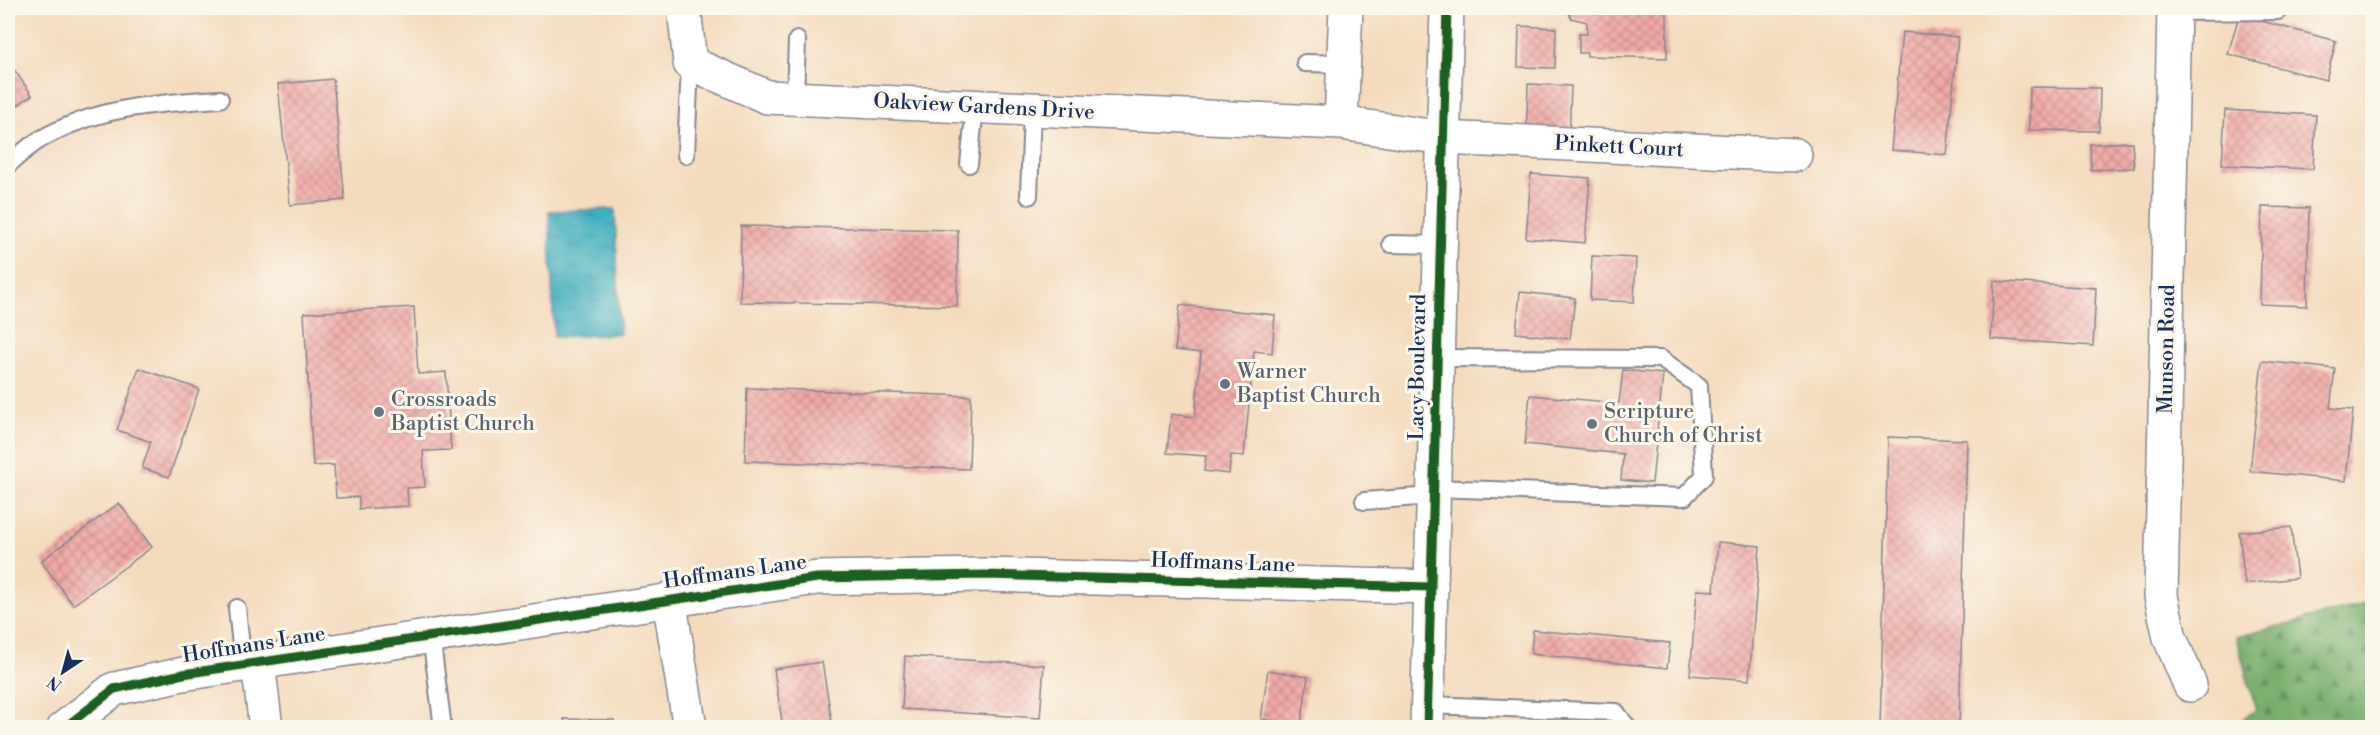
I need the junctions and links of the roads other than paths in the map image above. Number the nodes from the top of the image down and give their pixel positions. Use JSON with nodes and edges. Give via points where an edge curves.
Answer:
{"nodes":[{"id":1,"x":684,"y":8,"type":"edge"},
{"id":2,"x":1346,"y":8,"type":"edge"},
{"id":3,"x":1447,"y":8,"type":"edge"},
{"id":4,"x":2174,"y":10,"type":"edge"},
{"id":5,"x":2278,"y":11,"type":"dead end"},
{"id":6,"x":797,"y":40,"type":"dead end"},
{"id":7,"x":690,"y":63,"type":"junction"},
{"id":8,"x":1305,"y":63,"type":"dead end"},
{"id":9,"x":1343,"y":64,"type":"junction"},
{"id":10,"x":795,"y":98,"type":"junction"},
{"id":11,"x":220,"y":99,"type":"dead end"},
{"id":12,"x":975,"y":106,"type":"junction"},
{"id":13,"x":1032,"y":109,"type":"junction"},
{"id":14,"x":1341,"y":123,"type":"junction"},
{"id":15,"x":1443,"y":138,"type":"junction"},
{"id":16,"x":686,"y":154,"type":"dead end"},
{"id":17,"x":1795,"y":155,"type":"dead end"},
{"id":18,"x":969,"y":164,"type":"dead end"},
{"id":19,"x":8,"y":165,"type":"edge"},
{"id":20,"x":1029,"y":196,"type":"dead end"},
{"id":21,"x":1391,"y":244,"type":"dead end"},
{"id":22,"x":1438,"y":245,"type":"junction"},
{"id":23,"x":1436,"y":358,"type":"junction"},
{"id":24,"x":1433,"y":492,"type":"junction"},
{"id":25,"x":1364,"y":501,"type":"dead end"},
{"id":26,"x":1431,"y":587,"type":"junction"},
{"id":27,"x":669,"y":599,"type":"junction"},
{"id":28,"x":237,"y":608,"type":"dead end"},
{"id":29,"x":431,"y":636,"type":"junction"},
{"id":30,"x":250,"y":664,"type":"junction"},
{"id":31,"x":2190,"y":685,"type":"dead end"},
{"id":32,"x":1427,"y":716,"type":"edge"},
{"id":33,"x":64,"y":728,"type":"edge"},
{"id":34,"x":266,"y":728,"type":"edge"},
{"id":35,"x":443,"y":728,"type":"edge"},
{"id":36,"x":690,"y":728,"type":"edge"},
{"id":37,"x":1629,"y":728,"type":"edge"}],
"edges":[{"from":1,"to":7,"type":"street"},
{"from":2,"to":9,"type":"street"},
{"from":3,"to":15,"type":"street","name":"Lacy Boulevard"},
{"from":4,"to":5,"type":"lane"},
{"from":4,"to":31,"type":"street","name":"Munson Road","via":[[2161,596],[2170,638]]},
{"from":6,"to":10,"type":"lane"},
{"from":7,"to":10,"type":"street","name":"Oakview Gardens Drive","via":[[767,98]]},
{"from":7,"to":16,"type":"lane"},
{"from":8,"to":9,"type":"lane"},
{"from":9,"to":14,"type":"street"},
{"from":10,"to":12,"type":"street","name":"Oakview Gardens Drive"},
{"from":11,"to":19,"type":"lane","via":[[143,104],[85,119],[40,140]]},
{"from":12,"to":13,"type":"street","name":"Oakview Gardens Drive"},
{"from":12,"to":18,"type":"lane"},
{"from":13,"to":14,"type":"street","name":"Oakview Gardens Drive"},
{"from":13,"to":20,"type":"lane"},
{"from":14,"to":15,"type":"street","name":"Oakview Gardens Drive"},
{"from":15,"to":17,"type":"street","name":"Pinkett Court"},
{"from":15,"to":22,"type":"street","name":"Lacy Boulevard"},
{"from":21,"to":22,"type":"lane"},
{"from":22,"to":23,"type":"street","name":"Lacy Boulevard"},
{"from":23,"to":24,"type":"street","name":"Lacy Boulevard"},
{"from":23,"to":24,"type":"lane","via":[[1661,359],[1699,386],[1704,476],[1684,497]]},
{"from":24,"to":25,"type":"lane"},
{"from":24,"to":26,"type":"street","name":"Lacy Boulevard"},
{"from":26,"to":27,"type":"street","name":"Hoffmans Lane","via":[[984,575],[817,578]]},
{"from":26,"to":32,"type":"street","name":"Lacy Boulevard"},
{"from":27,"to":29,"type":"street","name":"Hoffmans Lane"},
{"from":27,"to":36,"type":"street"},
{"from":28,"to":30,"type":"lane"},
{"from":29,"to":30,"type":"street","name":"Hoffmans Lane"},
{"from":29,"to":35,"type":"lane"},
{"from":30,"to":33,"type":"street","name":"Hoffmans Lane","via":[[114,689]]},
{"from":30,"to":34,"type":"street"},
{"from":32,"to":37,"type":"lane","via":[[1616,712]]}]}
